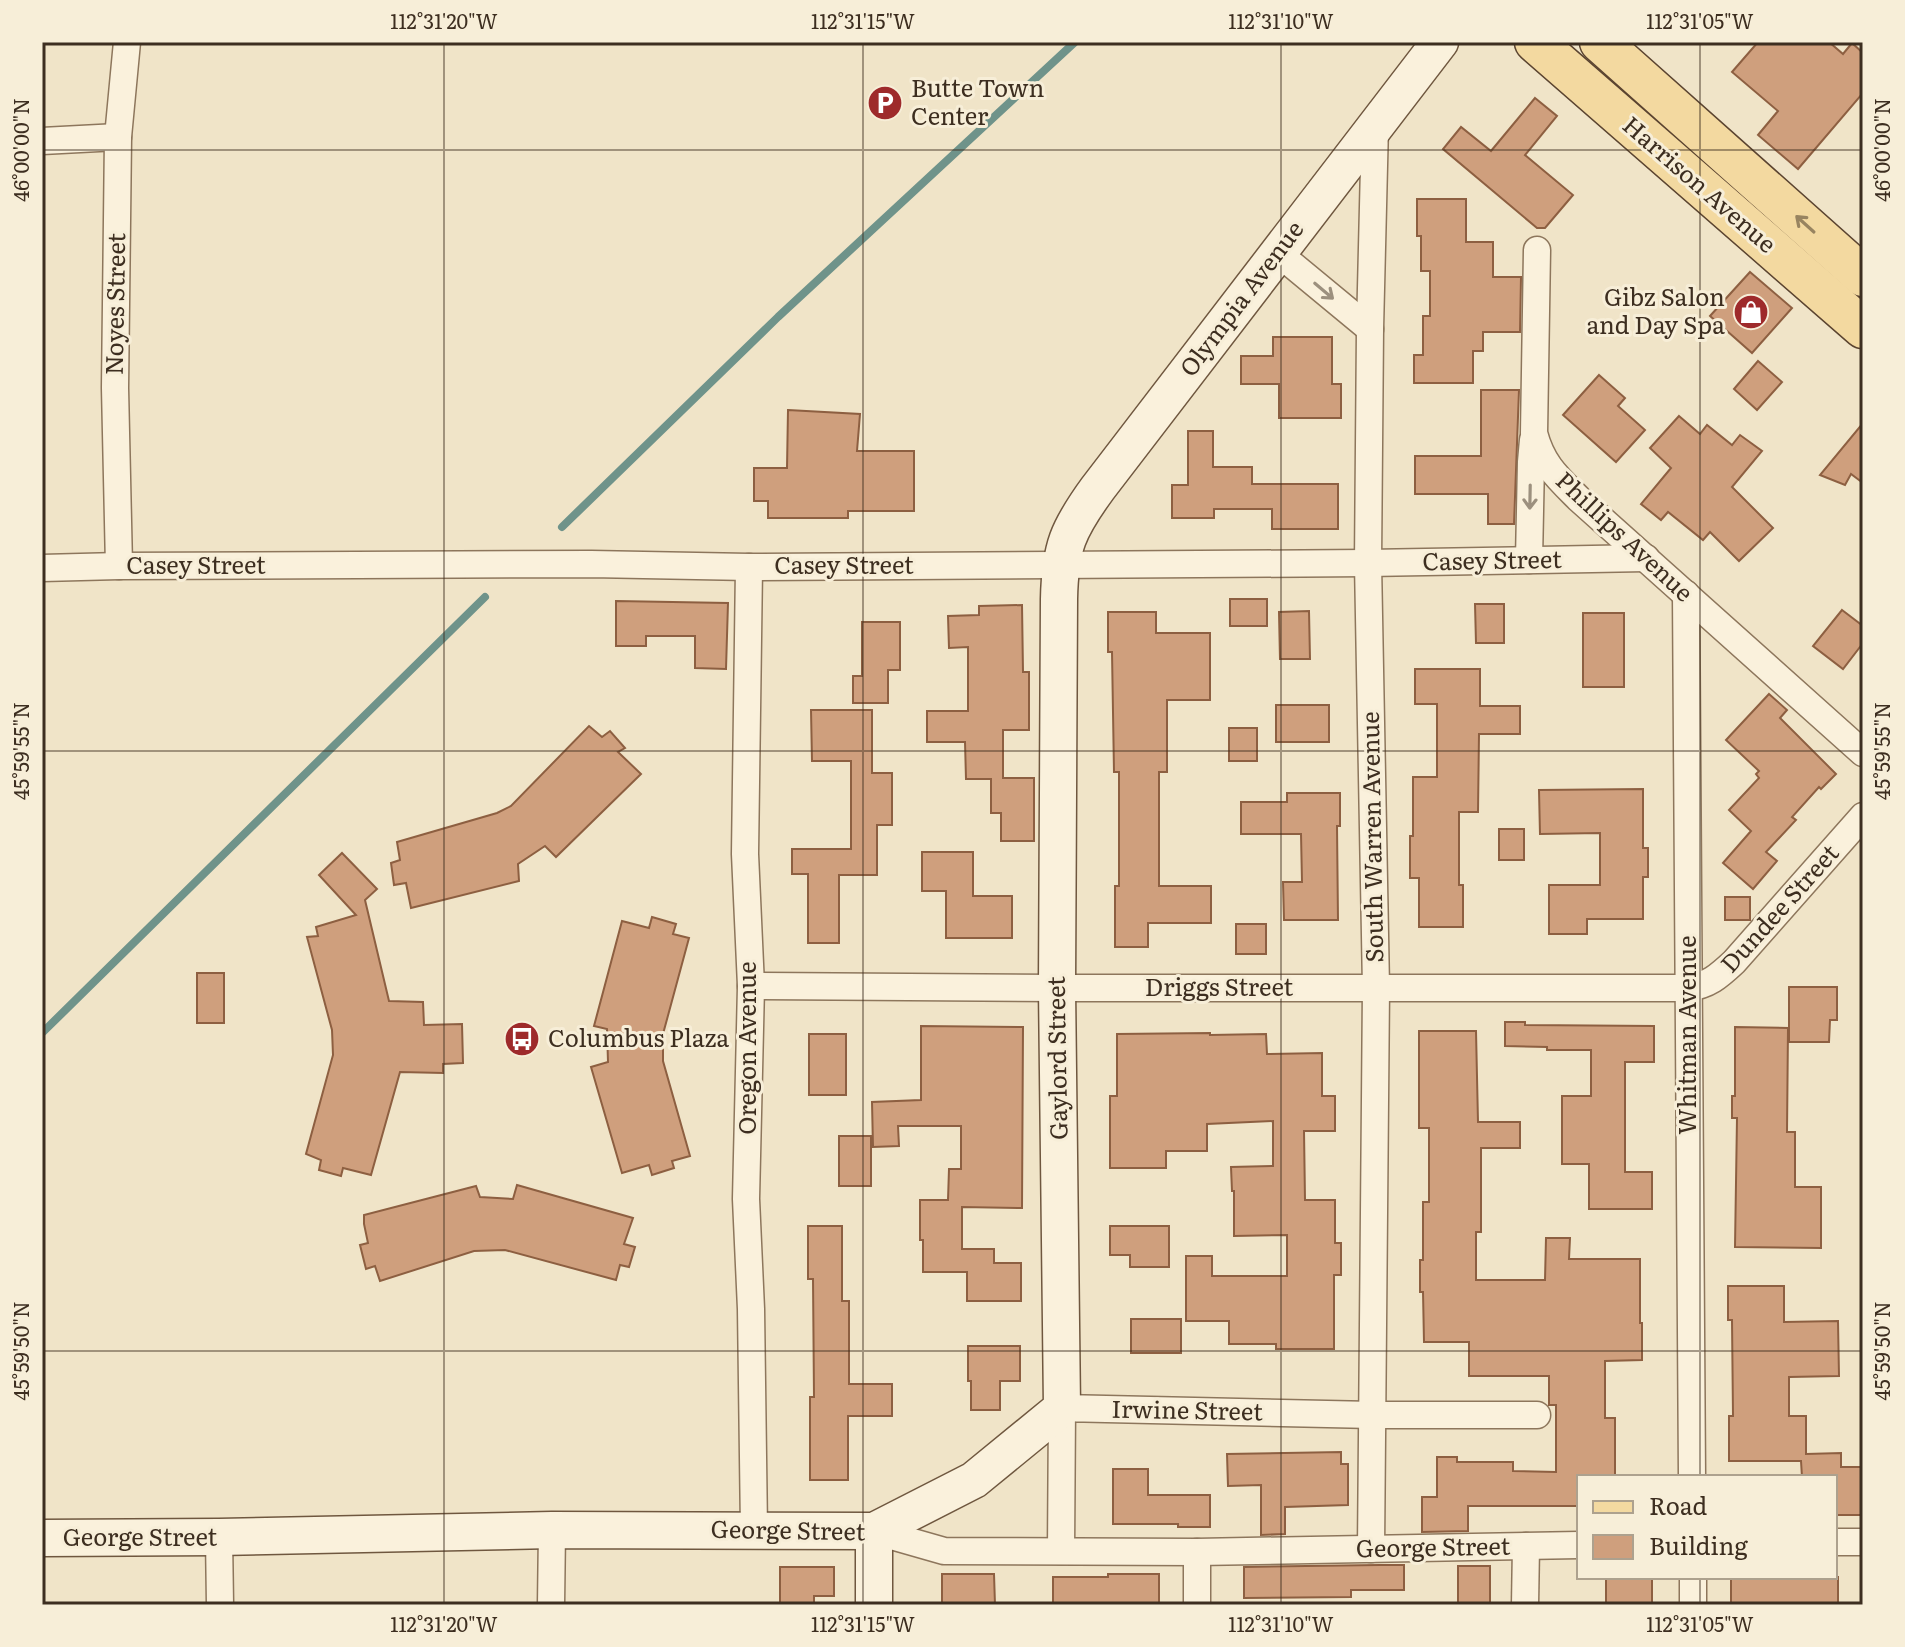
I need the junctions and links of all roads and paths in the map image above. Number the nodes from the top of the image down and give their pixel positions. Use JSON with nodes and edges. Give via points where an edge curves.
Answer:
{"nodes":[{"id":1,"x":127,"y":42,"type":"edge"},
{"id":2,"x":1440,"y":42,"type":"edge"},
{"id":3,"x":1535,"y":42,"type":"edge"},
{"id":4,"x":1600,"y":42,"type":"edge"},
{"id":5,"x":1375,"y":125,"type":"junction"},
{"id":6,"x":118,"y":137,"type":"junction"},
{"id":7,"x":42,"y":141,"type":"edge"},
{"id":8,"x":1537,"y":250,"type":"dead end"},
{"id":9,"x":1278,"y":253,"type":"junction"},
{"id":10,"x":1863,"y":276,"type":"edge"},
{"id":11,"x":1863,"y":328,"type":"edge"},
{"id":12,"x":1370,"y":329,"type":"junction"},
{"id":13,"x":1534,"y":433,"type":"junction"},
{"id":14,"x":1646,"y":558,"type":"junction"},
{"id":15,"x":1529,"y":560,"type":"junction"},
{"id":16,"x":1368,"y":563,"type":"junction"},
{"id":17,"x":1061,"y":565,"type":"junction"},
{"id":18,"x":119,"y":566,"type":"junction"},
{"id":19,"x":749,"y":567,"type":"junction"},
{"id":20,"x":42,"y":568,"type":"edge"},
{"id":21,"x":1686,"y":594,"type":"junction"},
{"id":22,"x":1863,"y":753,"type":"edge"},
{"id":23,"x":1863,"y":816,"type":"edge"},
{"id":24,"x":751,"y":986,"type":"junction"},
{"id":25,"x":1057,"y":988,"type":"junction"},
{"id":26,"x":1376,"y":988,"type":"junction"},
{"id":27,"x":1687,"y":988,"type":"junction"},
{"id":28,"x":1062,"y":1408,"type":"junction"},
{"id":29,"x":1373,"y":1415,"type":"junction"},
{"id":30,"x":1537,"y":1415,"type":"dead end"},
{"id":31,"x":1692,"y":1475,"type":"edge"},
{"id":32,"x":552,"y":1530,"type":"junction"},
{"id":33,"x":754,"y":1530,"type":"junction"},
{"id":34,"x":874,"y":1531,"type":"junction"},
{"id":35,"x":219,"y":1537,"type":"junction"},
{"id":36,"x":42,"y":1538,"type":"edge"},
{"id":37,"x":1837,"y":1542,"type":"edge"},
{"id":38,"x":1863,"y":1542,"type":"edge"},
{"id":39,"x":1577,"y":1545,"type":"edge"},
{"id":40,"x":1526,"y":1546,"type":"junction"},
{"id":41,"x":1371,"y":1549,"type":"junction"},
{"id":42,"x":1061,"y":1551,"type":"junction"},
{"id":43,"x":1197,"y":1552,"type":"junction"},
{"id":44,"x":1693,"y":1579,"type":"edge"},
{"id":45,"x":220,"y":1605,"type":"edge"},
{"id":46,"x":551,"y":1605,"type":"edge"},
{"id":47,"x":874,"y":1605,"type":"edge"},
{"id":48,"x":1197,"y":1605,"type":"edge"},
{"id":49,"x":1525,"y":1605,"type":"edge"},
{"id":50,"x":1693,"y":1605,"type":"edge"}],
"edges":[{"from":1,"to":6,"type":"street","name":"Noyes Street"},
{"from":2,"to":5,"type":"street","name":"Olympia Avenue"},
{"from":3,"to":11,"type":"main road","name":"Harrison Avenue"},
{"from":10,"to":4,"type":"main road","name":"Harrison Avenue","one_way":true},
{"from":5,"to":9,"type":"street","name":"Olympia Avenue"},
{"from":5,"to":12,"type":"street","name":"South Warren Avenue"},
{"from":6,"to":7,"type":"street"},
{"from":6,"to":18,"type":"street","name":"Noyes Street"},
{"from":8,"to":13,"type":"street","name":"Phillips Avenue"},
{"from":9,"to":12,"type":"street","one_way":true},
{"from":9,"to":17,"type":"street","name":"Olympia Avenue","via":[[1078,515]]},
{"from":12,"to":16,"type":"street","name":"South Warren Avenue"},
{"from":13,"to":14,"type":"street","name":"Phillips Avenue","via":[[1557,478]]},
{"from":13,"to":15,"type":"street","one_way":true},
{"from":14,"to":15,"type":"street","name":"Casey Street"},
{"from":14,"to":21,"type":"street","name":"Phillips Avenue"},
{"from":15,"to":16,"type":"street","name":"Casey Street"},
{"from":16,"to":17,"type":"street","name":"Casey Street"},
{"from":16,"to":26,"type":"street","name":"South Warren Avenue"},
{"from":17,"to":19,"type":"street","name":"Casey Street"},
{"from":17,"to":25,"type":"street","name":"Gaylord Street"},
{"from":18,"to":19,"type":"street","name":"Casey Street"},
{"from":18,"to":20,"type":"street","name":"Casey Street"},
{"from":19,"to":24,"type":"street","name":"Oregon Avenue","via":[[745,854]]},
{"from":21,"to":22,"type":"street","name":"Phillips Avenue"},
{"from":21,"to":27,"type":"street","name":"Whitman Avenue"},
{"from":23,"to":27,"type":"street","name":"Dundee Street","via":[[1734,962],[1717,978]]},
{"from":24,"to":25,"type":"street","name":"Driggs Street"},
{"from":24,"to":33,"type":"street","name":"Oregon Avenue","via":[[746,1199]]},
{"from":25,"to":26,"type":"street","name":"Driggs Street"},
{"from":25,"to":28,"type":"street","name":"Gaylord Street"},
{"from":26,"to":27,"type":"street","name":"Driggs Street"},
{"from":26,"to":29,"type":"street","name":"South Warren Avenue"},
{"from":27,"to":31,"type":"street","name":"Whitman Avenue"},
{"from":28,"to":29,"type":"street","name":"Irwine Street"},
{"from":28,"to":34,"type":"street","via":[[974,1480]]},
{"from":28,"to":42,"type":"street","name":"Gaylord Street"},
{"from":29,"to":30,"type":"street","name":"Irwine Street"},
{"from":29,"to":41,"type":"street","name":"South Warren Avenue"},
{"from":32,"to":33,"type":"street","name":"George Street"},
{"from":32,"to":35,"type":"street","name":"George Street"},
{"from":32,"to":46,"type":"street"},
{"from":33,"to":34,"type":"street","name":"George Street"},
{"from":34,"to":42,"type":"street","name":"George Street","via":[[944,1551]]},
{"from":34,"to":47,"type":"street"},
{"from":35,"to":36,"type":"street","name":"George Street"},
{"from":35,"to":45,"type":"street"},
{"from":37,"to":38,"type":"street"},
{"from":39,"to":40,"type":"street","name":"George Street"},
{"from":40,"to":41,"type":"street","name":"George Street"},
{"from":40,"to":49,"type":"street"},
{"from":41,"to":43,"type":"street","name":"George Street"},
{"from":42,"to":43,"type":"street","name":"George Street"},
{"from":43,"to":48,"type":"street"},
{"from":44,"to":50,"type":"street"}]}
